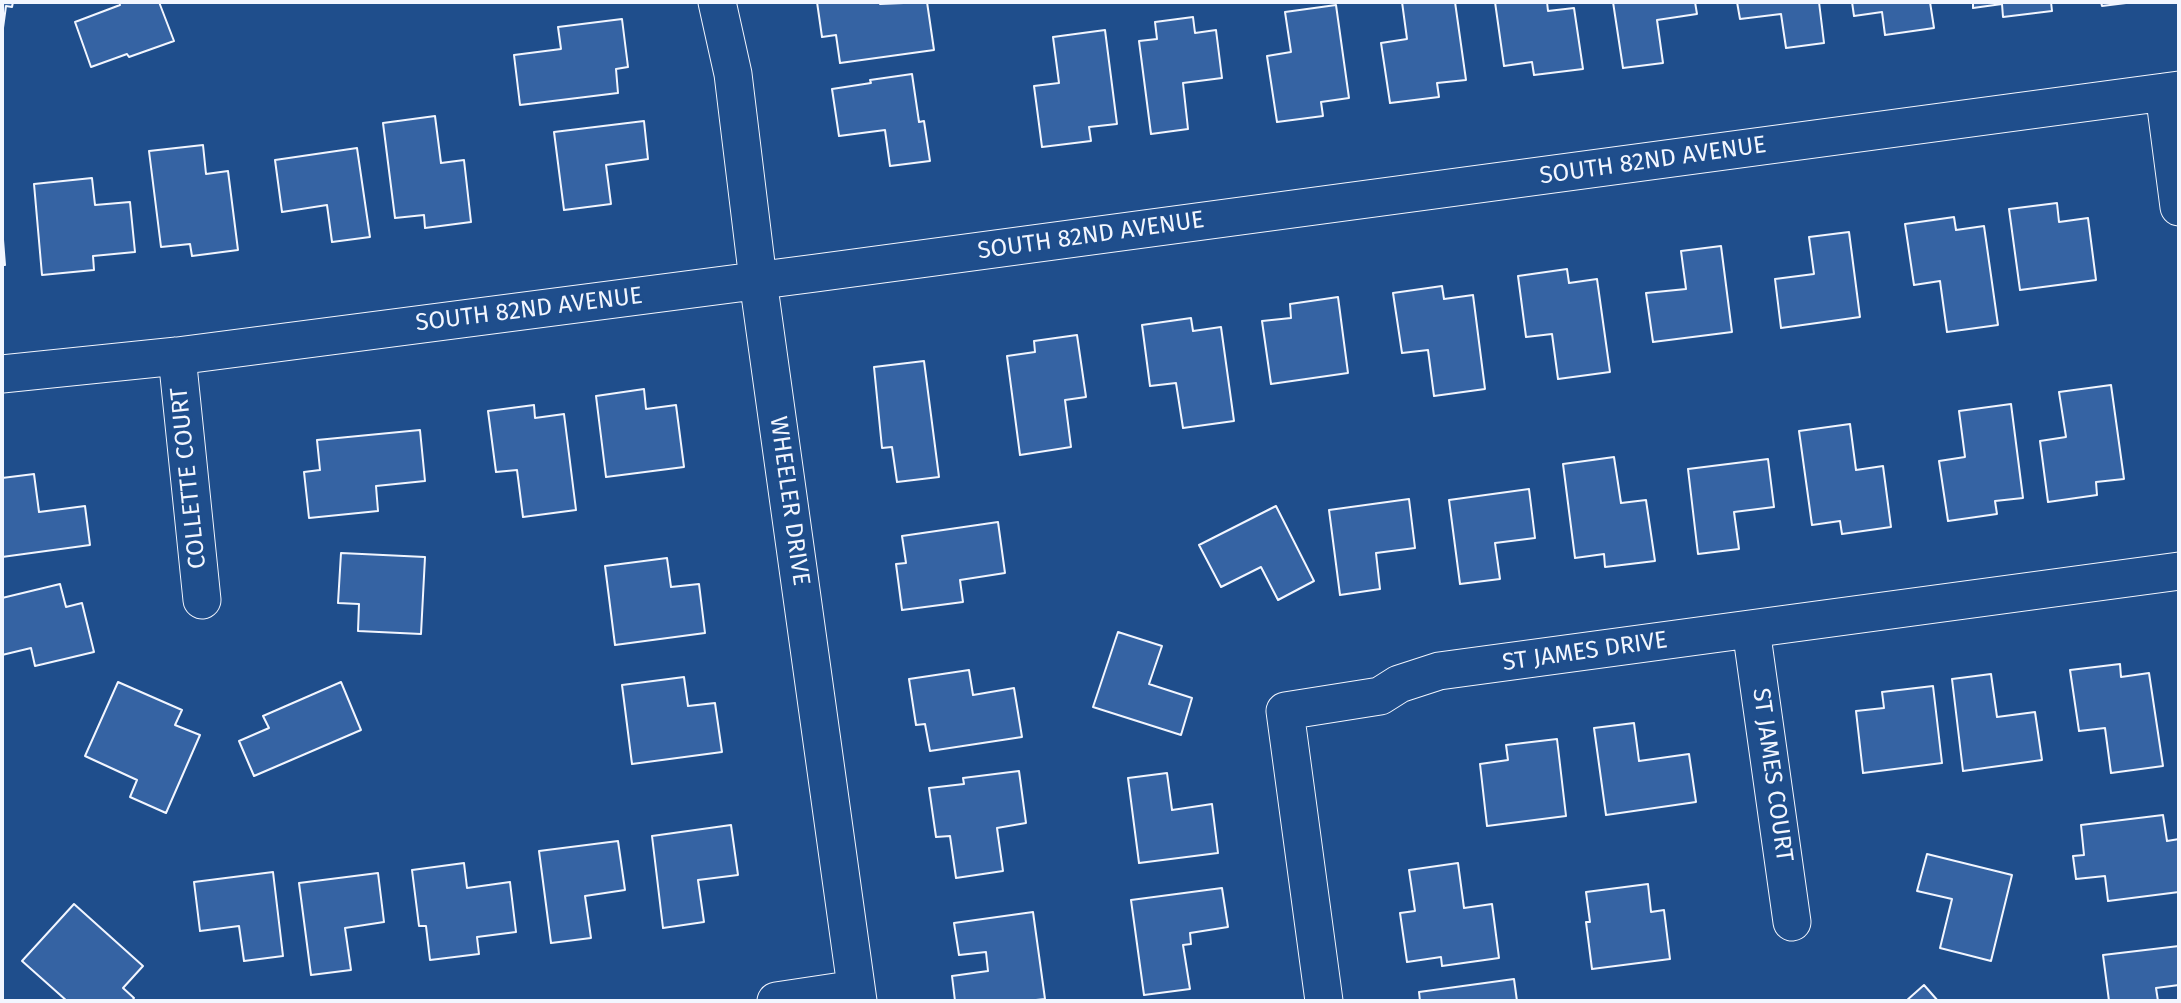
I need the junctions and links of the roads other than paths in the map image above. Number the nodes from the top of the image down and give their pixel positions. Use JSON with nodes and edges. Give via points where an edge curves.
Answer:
{"nodes":[{"id":1,"x":717,"y":2,"type":"edge"},
{"id":2,"x":2172,"y":91,"type":"edge"},
{"id":3,"x":2179,"y":207,"type":"edge"},
{"id":4,"x":758,"y":280,"type":"junction"},
{"id":5,"x":177,"y":356,"type":"junction"},
{"id":6,"x":2,"y":374,"type":"edge"},
{"id":7,"x":2179,"y":571,"type":"edge"},
{"id":8,"x":202,"y":600,"type":"dead end"},
{"id":9,"x":1751,"y":629,"type":"junction"},
{"id":10,"x":1792,"y":922,"type":"dead end"},
{"id":11,"x":857,"y":995,"type":"edge"},
{"id":12,"x":776,"y":1001,"type":"edge"},
{"id":13,"x":1324,"y":1001,"type":"edge"}],
"edges":[{"from":1,"to":4,"type":"street","name":"WHEELER DRIVE","via":[[733,74]]},
{"from":2,"to":3,"type":"street"},
{"from":2,"to":4,"type":"street","name":"SOUTH 82ND AVENUE"},
{"from":4,"to":5,"type":"street","name":"SOUTH 82ND AVENUE"},
{"from":4,"to":11,"type":"street","name":"WHEELER DRIVE"},
{"from":5,"to":6,"type":"street","name":"SOUTH 82ND AVENUE"},
{"from":5,"to":8,"type":"street","name":"COLLETTE COURT"},
{"from":7,"to":9,"type":"street","name":"ST JAMES DRIVE"},
{"from":9,"to":10,"type":"street","name":"ST JAMES COURT"},
{"from":9,"to":13,"type":"street","name":"ST JAMES DRIVE","via":[[1439,671],[1399,684],[1380,696],[1285,711]]},
{"from":11,"to":12,"type":"street"}]}
